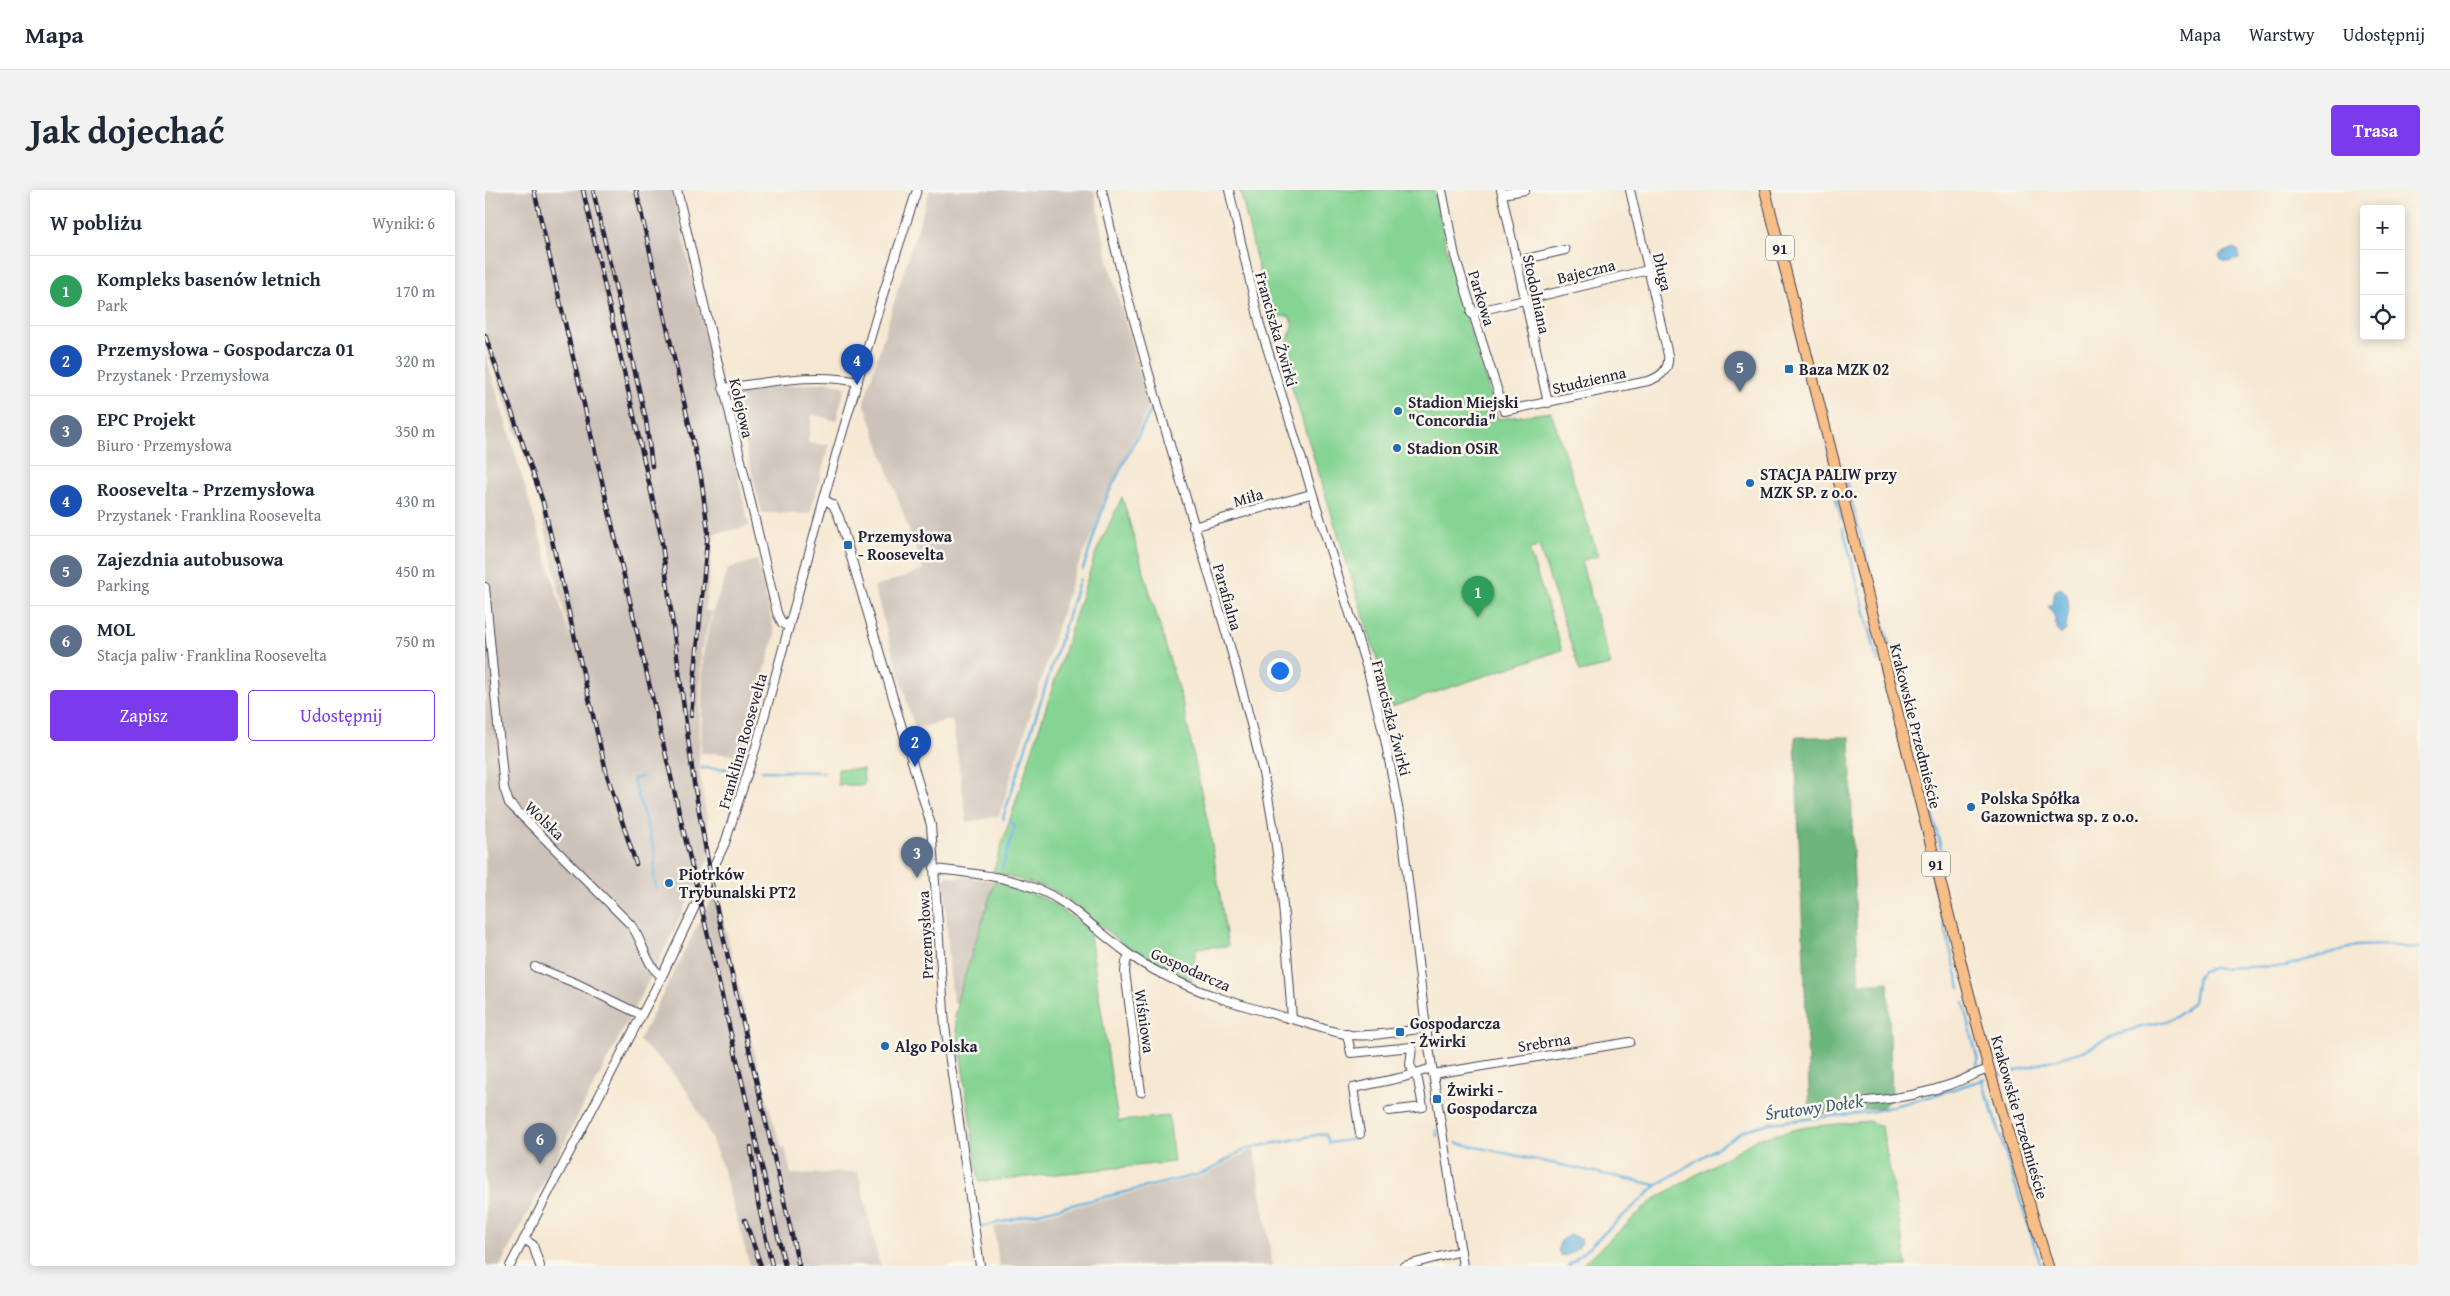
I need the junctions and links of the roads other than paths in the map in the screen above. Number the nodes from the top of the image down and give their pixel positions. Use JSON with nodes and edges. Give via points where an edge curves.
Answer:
{"nodes":[{"id":1,"x":677,"y":190,"type":"edge"},
{"id":2,"x":917,"y":190,"type":"edge"},
{"id":3,"x":1102,"y":190,"type":"edge"},
{"id":4,"x":1229,"y":190,"type":"edge"},
{"id":5,"x":1442,"y":190,"type":"edge"},
{"id":6,"x":1525,"y":190,"type":"edge"},
{"id":7,"x":1630,"y":190,"type":"edge"},
{"id":8,"x":1765,"y":190,"type":"edge"},
{"id":9,"x":1502,"y":192,"type":"edge"},
{"id":10,"x":1565,"y":250,"type":"dead end"},
{"id":11,"x":1516,"y":261,"type":"junction"},
{"id":12,"x":1648,"y":270,"type":"junction"},
{"id":13,"x":1524,"y":300,"type":"junction"},
{"id":14,"x":1471,"y":312,"type":"junction"},
{"id":15,"x":1669,"y":360,"type":"joint"},
{"id":16,"x":858,"y":382,"type":"junction"},
{"id":17,"x":723,"y":388,"type":"junction"},
{"id":18,"x":1548,"y":404,"type":"junction"},
{"id":19,"x":1504,"y":411,"type":"joint"},
{"id":20,"x":1311,"y":494,"type":"junction"},
{"id":21,"x":824,"y":499,"type":"junction"},
{"id":22,"x":1193,"y":527,"type":"junction"},
{"id":23,"x":485,"y":587,"type":"edge"},
{"id":24,"x":789,"y":626,"type":"junction"},
{"id":25,"x":935,"y":869,"type":"junction"},
{"id":26,"x":1129,"y":955,"type":"junction"},
{"id":27,"x":535,"y":967,"type":"dead end"},
{"id":28,"x":662,"y":976,"type":"junction"},
{"id":29,"x":641,"y":1015,"type":"junction"},
{"id":30,"x":1292,"y":1019,"type":"junction"},
{"id":31,"x":1426,"y":1028,"type":"junction"},
{"id":32,"x":1347,"y":1034,"type":"junction"},
{"id":33,"x":1630,"y":1042,"type":"dead end"},
{"id":34,"x":1989,"y":1069,"type":"junction"},
{"id":35,"x":1433,"y":1071,"type":"junction"},
{"id":36,"x":1414,"y":1073,"type":"junction"},
{"id":37,"x":1141,"y":1092,"type":"dead end"},
{"id":38,"x":1867,"y":1100,"type":"dead end"},
{"id":39,"x":1389,"y":1111,"type":"dead end"},
{"id":40,"x":1360,"y":1134,"type":"dead end"},
{"id":41,"x":524,"y":1239,"type":"junction"},
{"id":42,"x":1461,"y":1251,"type":"junction"},
{"id":43,"x":510,"y":1266,"type":"edge"},
{"id":44,"x":540,"y":1266,"type":"edge"},
{"id":45,"x":980,"y":1266,"type":"edge"},
{"id":46,"x":1404,"y":1266,"type":"edge"},
{"id":47,"x":1463,"y":1266,"type":"edge"},
{"id":48,"x":2048,"y":1266,"type":"edge"}],
"edges":[{"from":1,"to":17,"type":"street","name":"Kolejowa"},
{"from":2,"to":16,"type":"street","name":"Franklina Roosevelta"},
{"from":3,"to":22,"type":"street","name":"Parafialna","via":[[1119,269]]},
{"from":4,"to":20,"type":"street","name":"Franciszka Żwirki","via":[[1259,325]]},
{"from":5,"to":14,"type":"street","name":"Parkowa","via":[[1455,256]]},
{"from":6,"to":9,"type":"street"},
{"from":7,"to":12,"type":"street","name":"Długa"},
{"from":8,"to":34,"type":"main road","name":"Krakowskie Przedmieście","number":"91"},
{"from":9,"to":11,"type":"street","name":"Stodolniana"},
{"from":10,"to":11,"type":"street"},
{"from":11,"to":13,"type":"street","name":"Stodolniana"},
{"from":12,"to":13,"type":"street","name":"Bajeczna"},
{"from":12,"to":15,"type":"street","name":"Długa"},
{"from":13,"to":14,"type":"street","name":"Bajeczna"},
{"from":13,"to":18,"type":"street","name":"Stodolniana"},
{"from":14,"to":19,"type":"street","name":"Parkowa"},
{"from":15,"to":18,"type":"street","name":"Studzienna","via":[[1665,370],[1656,378]]},
{"from":16,"to":17,"type":"street","via":[[818,377]]},
{"from":16,"to":21,"type":"street","name":"Franklina Roosevelta"},
{"from":17,"to":24,"type":"street","name":"Kolejowa","via":[[779,619]]},
{"from":18,"to":19,"type":"street","name":"Studzienna"},
{"from":20,"to":22,"type":"street","name":"Miła"},
{"from":20,"to":31,"type":"street","name":"Franciszka Żwirki","via":[[1369,676],[1392,774]]},
{"from":21,"to":24,"type":"street","name":"Franklina Roosevelta"},
{"from":21,"to":25,"type":"street","name":"Przemysłowa","via":[[833,505],[839,517],[907,739],[931,825]]},
{"from":22,"to":30,"type":"street","name":"Parafialna","via":[[1263,773],[1285,919]]},
{"from":23,"to":28,"type":"street","name":"Wolska","via":[[504,788],[509,803],[628,921],[639,936],[654,970]]},
{"from":24,"to":28,"type":"street","name":"Franklina Roosevelta","via":[[756,747],[725,843]]},
{"from":25,"to":26,"type":"street","name":"Gospodarcza","via":[[988,875],[1033,887],[1061,902]]},
{"from":25,"to":45,"type":"street","name":"Przemysłowa","via":[[945,1026]]},
{"from":26,"to":30,"type":"street","name":"Gospodarcza","via":[[1191,988]]},
{"from":26,"to":37,"type":"street","name":"Wiśniowa","via":[[1125,972]]},
{"from":27,"to":29,"type":"street"},
{"from":28,"to":29,"type":"street","name":"Franklina Roosevelta"},
{"from":29,"to":41,"type":"street","name":"Franklina Roosevelta"},
{"from":30,"to":32,"type":"street","name":"Gospodarcza"},
{"from":31,"to":32,"type":"street","name":"Gospodarcza","via":[[1371,1035]]},
{"from":31,"to":35,"type":"street","name":"Franciszka Żwirki"},
{"from":32,"to":36,"type":"street","via":[[1351,1053],[1411,1046],[1410,1065]]},
{"from":33,"to":35,"type":"street","name":"Srebrna"},
{"from":34,"to":38,"type":"street","via":[[1919,1094]]},
{"from":34,"to":48,"type":"main road","name":"Krakowskie Przedmieście","number":"91"},
{"from":35,"to":36,"type":"street","name":"Srebrna"},
{"from":35,"to":42,"type":"street","name":"Franciszka Żwirki"},
{"from":36,"to":39,"type":"street","via":[[1419,1082],[1423,1107]]},
{"from":36,"to":40,"type":"street","name":"Srebrna","via":[[1353,1088]]},
{"from":41,"to":43,"type":"street","name":"Franklina Roosevelta"},
{"from":41,"to":44,"type":"street","via":[[533,1245]]},
{"from":42,"to":46,"type":"street"},
{"from":42,"to":47,"type":"street","name":"Franciszka Żwirki"}]}
